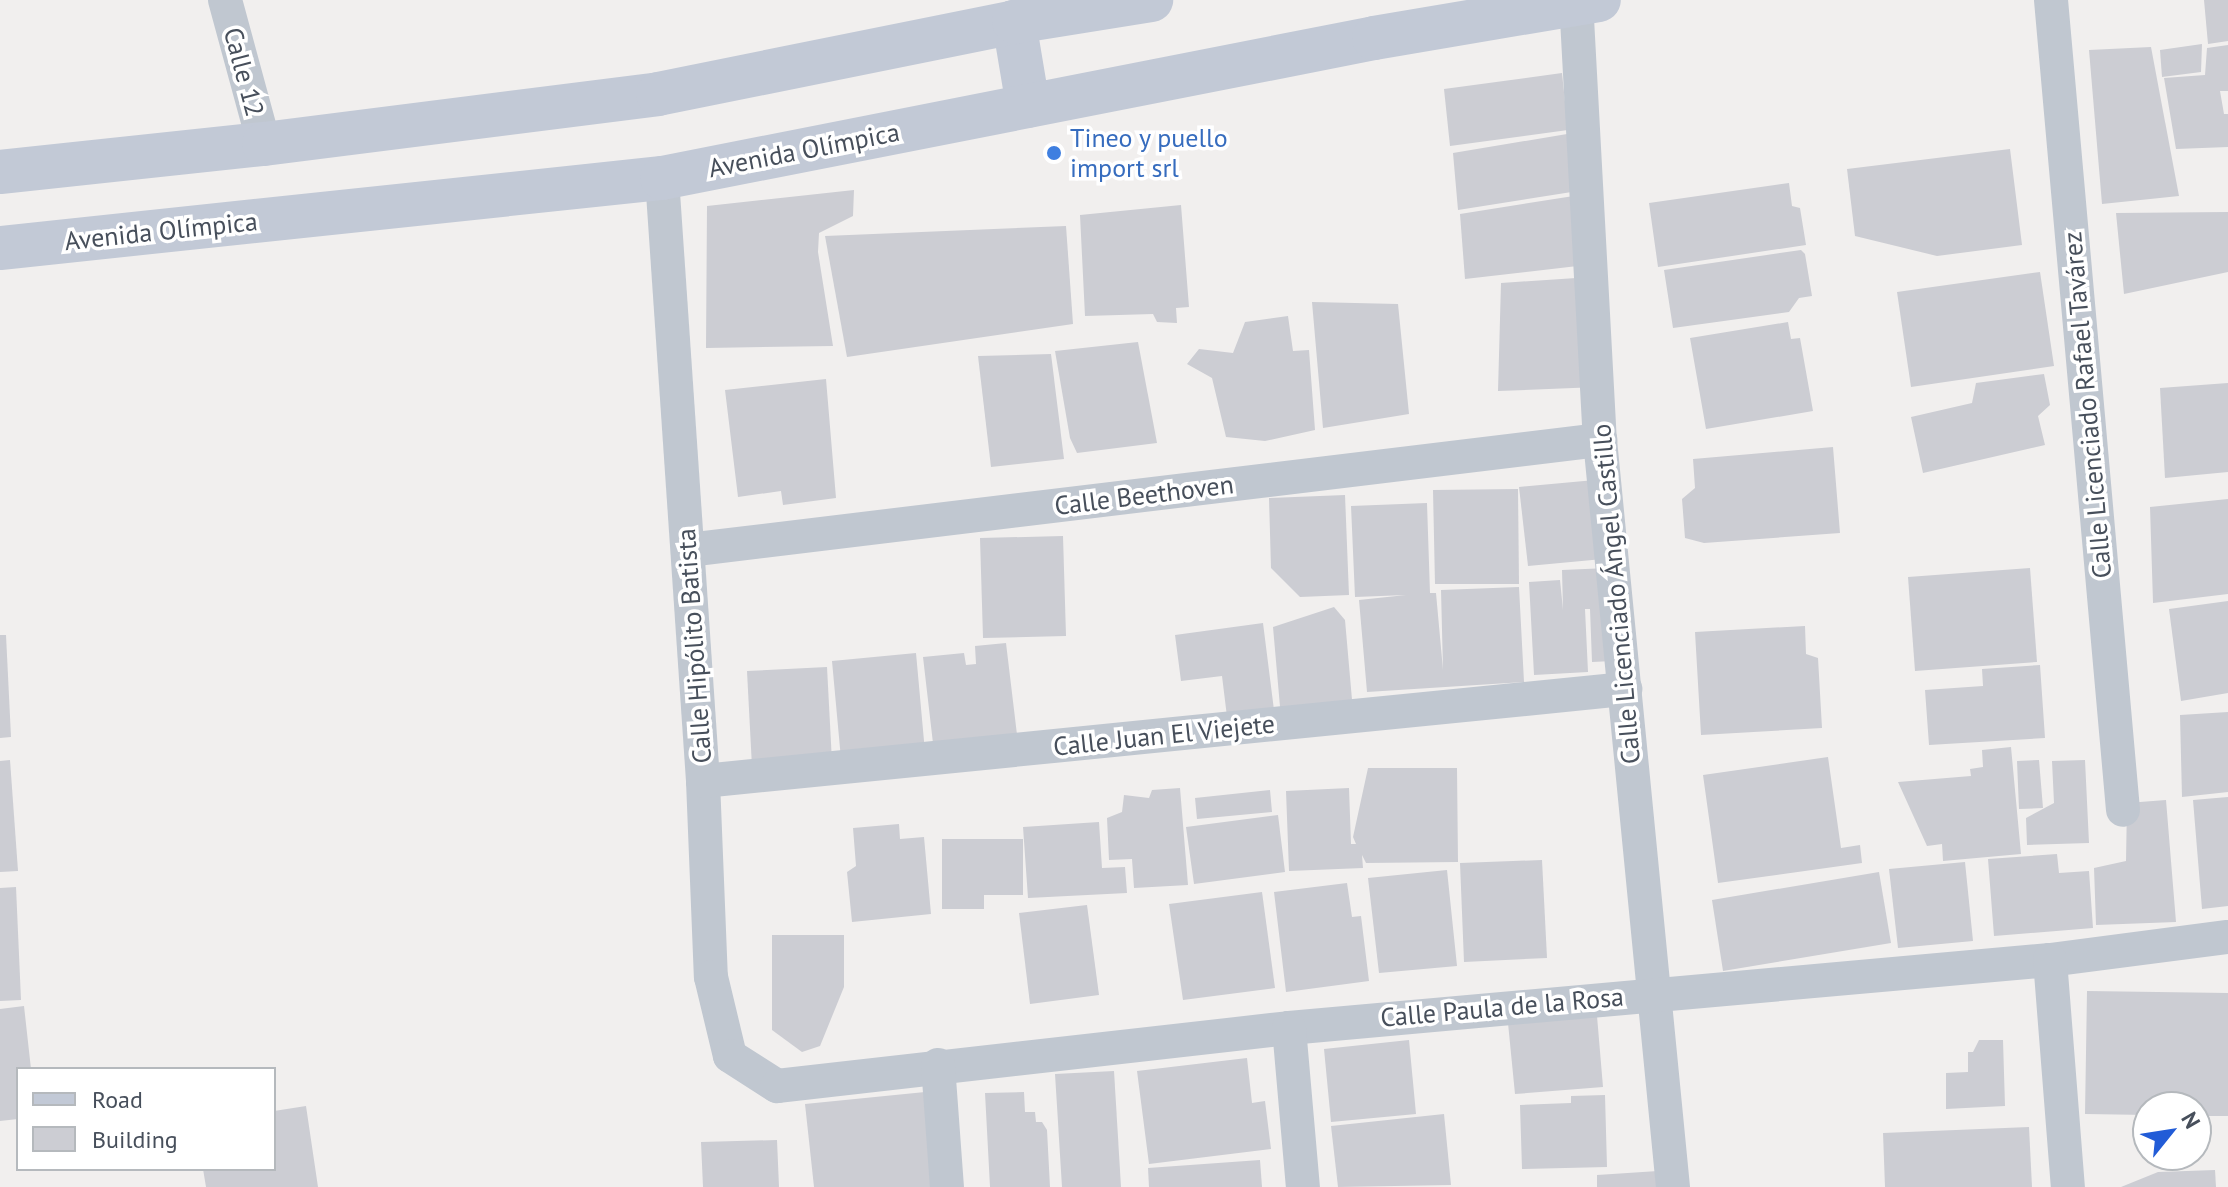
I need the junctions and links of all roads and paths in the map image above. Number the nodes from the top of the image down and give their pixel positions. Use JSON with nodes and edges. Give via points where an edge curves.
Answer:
{"nodes":[{"id":1,"x":225,"y":0,"type":"edge"},
{"id":2,"x":1151,"y":0,"type":"edge"},
{"id":3,"x":2051,"y":0,"type":"edge"},
{"id":4,"x":1584,"y":2,"type":"edge"},
{"id":5,"x":1014,"y":22,"type":"junction"},
{"id":6,"x":1028,"y":106,"type":"junction"},
{"id":7,"x":264,"y":144,"type":"junction"},
{"id":8,"x":0,"y":172,"type":"edge"},
{"id":9,"x":662,"y":178,"type":"junction"},
{"id":10,"x":0,"y":248,"type":"edge"},
{"id":11,"x":1600,"y":440,"type":"junction"},
{"id":12,"x":688,"y":550,"type":"junction"},
{"id":13,"x":1625,"y":689,"type":"junction"},
{"id":14,"x":703,"y":781,"type":"junction"},
{"id":15,"x":2123,"y":810,"type":"dead end"},
{"id":16,"x":2228,"y":937,"type":"edge"},
{"id":17,"x":2050,"y":960,"type":"junction"},
{"id":18,"x":1654,"y":993,"type":"junction"},
{"id":19,"x":1289,"y":1028,"type":"junction"},
{"id":20,"x":938,"y":1065,"type":"junction"},
{"id":21,"x":777,"y":1086,"type":"joint"},
{"id":22,"x":947,"y":1187,"type":"edge"},
{"id":23,"x":1303,"y":1187,"type":"edge"},
{"id":24,"x":1673,"y":1187,"type":"edge"},
{"id":25,"x":2068,"y":1187,"type":"edge"}],
"edges":[{"from":1,"to":7,"type":"street","name":"Calle 12"},
{"from":2,"to":5,"type":"main road"},
{"from":3,"to":15,"type":"street","name":"Calle Licenciado Rafael Tavárez"},
{"from":4,"to":6,"type":"main road","name":"Avenida Olímpica"},
{"from":4,"to":11,"type":"street","name":"Calle Licenciado Ángel Castillo"},
{"from":5,"to":6,"type":"main road"},
{"from":5,"to":7,"type":"main road","via":[[658,94]]},
{"from":6,"to":9,"type":"main road","name":"Avenida Olímpica"},
{"from":7,"to":8,"type":"main road"},
{"from":9,"to":10,"type":"main road","name":"Avenida Olímpica"},
{"from":9,"to":12,"type":"street","name":"Calle Hipólito Batista"},
{"from":11,"to":12,"type":"street","name":"Calle Beethoven"},
{"from":11,"to":13,"type":"street","name":"Calle Licenciado Ángel Castillo"},
{"from":12,"to":14,"type":"street","name":"Calle Hipólito Batista"},
{"from":13,"to":14,"type":"street","name":"Calle Juan El Viejete"},
{"from":13,"to":18,"type":"street","name":"Calle Licenciado Ángel Castillo"},
{"from":14,"to":21,"type":"street","name":"Calle Hipólito Batista","via":[[711,977],[730,1056]]},
{"from":16,"to":17,"type":"street","name":"Calle Paula de la Rosa"},
{"from":17,"to":18,"type":"street","name":"Calle Paula de la Rosa"},
{"from":17,"to":25,"type":"street"},
{"from":18,"to":19,"type":"street","name":"Calle Paula de la Rosa"},
{"from":18,"to":24,"type":"street","name":"Calle Licenciado Ángel Castillo"},
{"from":19,"to":20,"type":"street","name":"Calle Paula de la Rosa"},
{"from":19,"to":23,"type":"street"},
{"from":20,"to":21,"type":"street","name":"Calle Paula de la Rosa"},
{"from":20,"to":22,"type":"street"}]}
